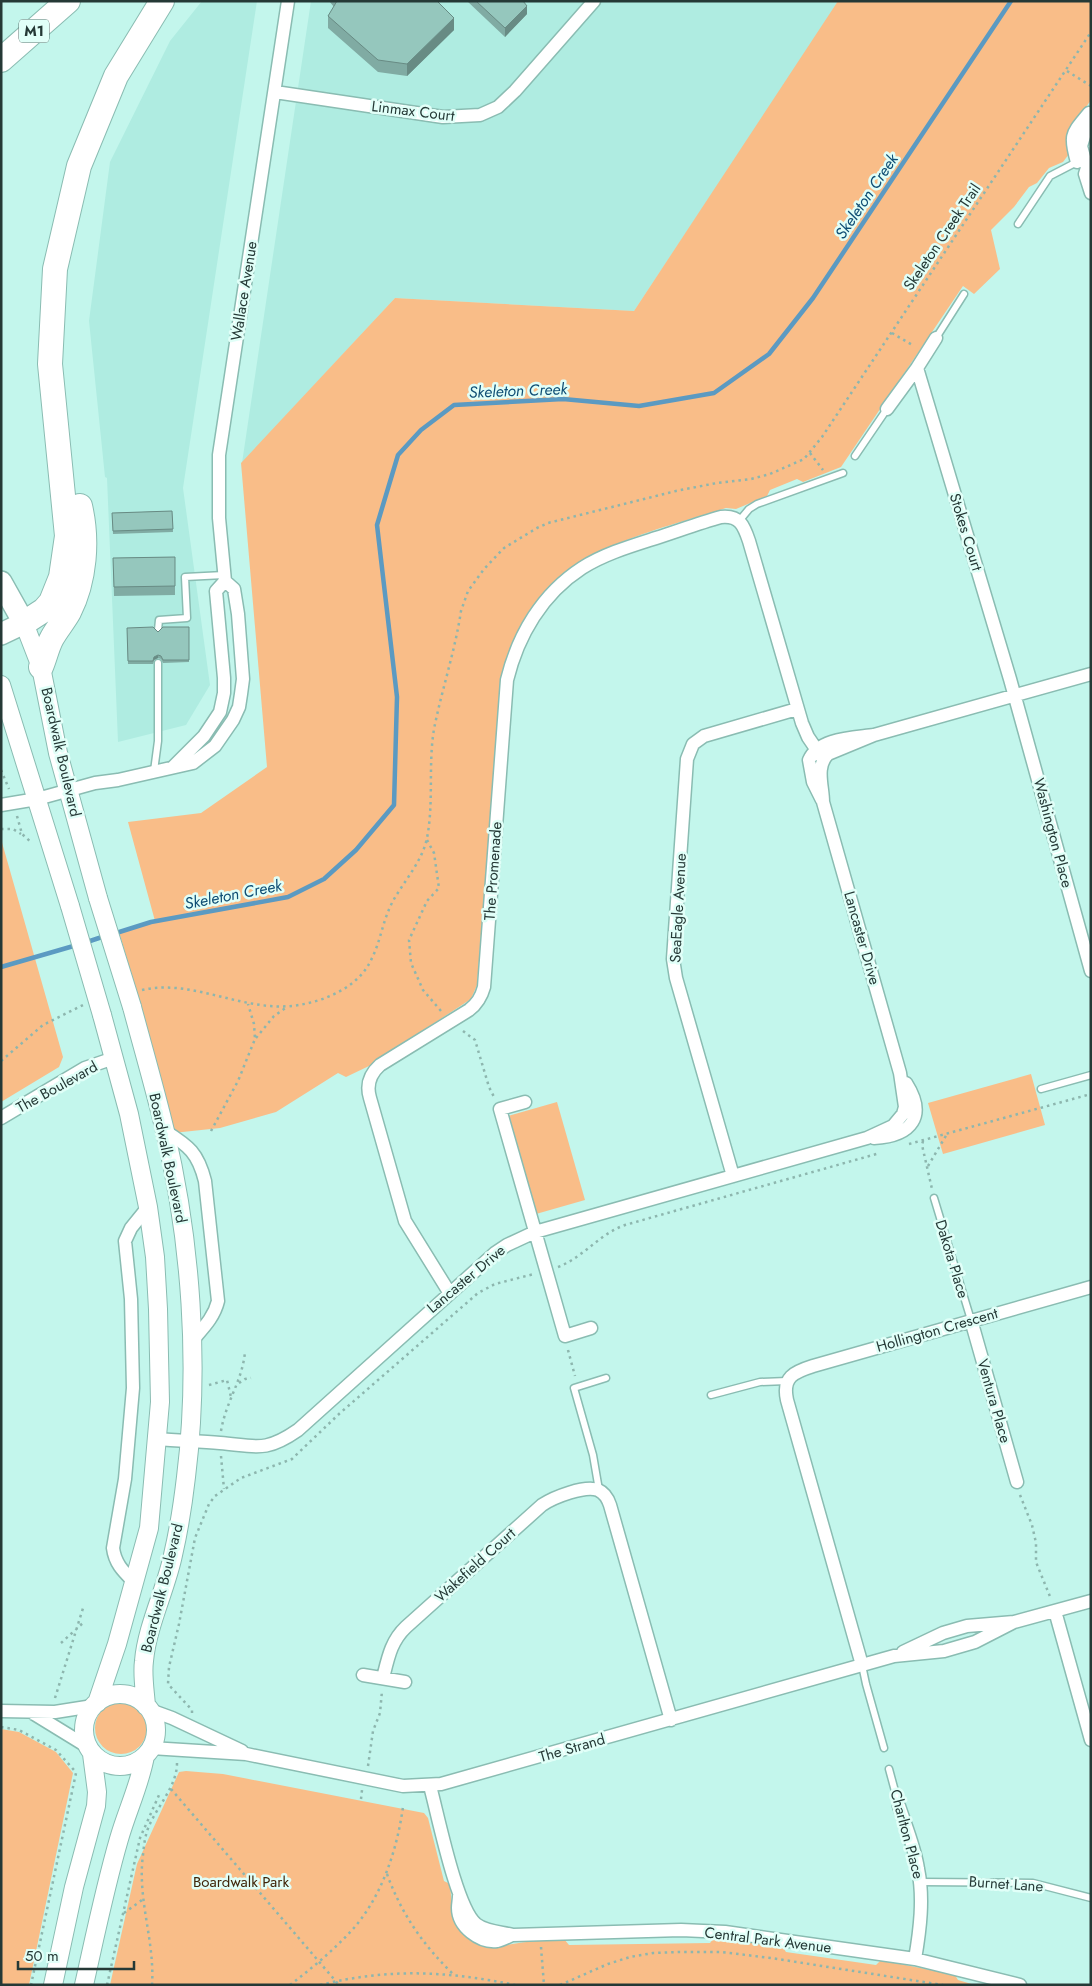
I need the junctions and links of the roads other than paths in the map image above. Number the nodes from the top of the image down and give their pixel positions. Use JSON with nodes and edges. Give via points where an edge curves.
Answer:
{"nodes":[{"id":1,"x":68,"y":1,"type":"edge"},
{"id":2,"x":162,"y":1,"type":"edge"},
{"id":3,"x":288,"y":1,"type":"edge"},
{"id":4,"x":594,"y":1,"type":"edge"},
{"id":5,"x":1,"y":60,"type":"edge"},
{"id":6,"x":275,"y":92,"type":"junction"},
{"id":7,"x":1089,"y":113,"type":"edge"},
{"id":8,"x":1077,"y":162,"type":"junction"},
{"id":9,"x":1085,"y":174,"type":"junction"},
{"id":10,"x":1091,"y":193,"type":"edge"},
{"id":11,"x":1018,"y":224,"type":"dead end"},
{"id":12,"x":964,"y":294,"type":"dead end"},
{"id":13,"x":936,"y":338,"type":"joint"},
{"id":14,"x":917,"y":368,"type":"junction"},
{"id":15,"x":887,"y":409,"type":"joint"},
{"id":16,"x":57,"y":430,"type":"junction"},
{"id":17,"x":855,"y":456,"type":"dead end"},
{"id":18,"x":843,"y":474,"type":"dead end"},
{"id":19,"x":739,"y":521,"type":"junction"},
{"id":20,"x":224,"y":578,"type":"junction"},
{"id":21,"x":1,"y":582,"type":"edge"},
{"id":22,"x":24,"y":623,"type":"junction"},
{"id":23,"x":158,"y":630,"type":"edge"},
{"id":24,"x":1,"y":634,"type":"edge"},
{"id":25,"x":158,"y":663,"type":"dead end"},
{"id":26,"x":41,"y":667,"type":"junction"},
{"id":27,"x":1091,"y":674,"type":"edge"},
{"id":28,"x":1,"y":685,"type":"edge"},
{"id":29,"x":1014,"y":695,"type":"junction"},
{"id":30,"x":797,"y":710,"type":"junction"},
{"id":31,"x":819,"y":754,"type":"junction"},
{"id":32,"x":173,"y":766,"type":"junction"},
{"id":33,"x":154,"y":771,"type":"junction"},
{"id":34,"x":69,"y":791,"type":"junction"},
{"id":35,"x":37,"y":799,"type":"junction"},
{"id":36,"x":1,"y":805,"type":"edge"},
{"id":37,"x":1091,"y":971,"type":"edge"},
{"id":38,"x":114,"y":1058,"type":"junction"},
{"id":39,"x":1091,"y":1075,"type":"edge"},
{"id":40,"x":1041,"y":1089,"type":"dead end"},
{"id":41,"x":525,"y":1102,"type":"dead end"},
{"id":42,"x":1,"y":1118,"type":"edge"},
{"id":43,"x":165,"y":1131,"type":"junction"},
{"id":44,"x":733,"y":1176,"type":"junction"},
{"id":45,"x":934,"y":1198,"type":"road end"},
{"id":46,"x":148,"y":1207,"type":"junction"},
{"id":47,"x":535,"y":1232,"type":"junction"},
{"id":48,"x":1091,"y":1287,"type":"edge"},
{"id":49,"x":449,"y":1292,"type":"junction"},
{"id":50,"x":971,"y":1320,"type":"junction"},
{"id":51,"x":591,"y":1328,"type":"dead end"},
{"id":52,"x":192,"y":1342,"type":"junction"},
{"id":53,"x":606,"y":1378,"type":"dead end"},
{"id":54,"x":787,"y":1381,"type":"junction"},
{"id":55,"x":711,"y":1395,"type":"dead end"},
{"id":56,"x":158,"y":1439,"type":"junction"},
{"id":57,"x":190,"y":1442,"type":"junction"},
{"id":58,"x":1016,"y":1482,"type":"road end"},
{"id":59,"x":599,"y":1490,"type":"junction"},
{"id":60,"x":134,"y":1582,"type":"junction"},
{"id":61,"x":1091,"y":1601,"type":"edge"},
{"id":62,"x":1054,"y":1611,"type":"junction"},
{"id":63,"x":862,"y":1665,"type":"junction"},
{"id":64,"x":404,"y":1682,"type":"dead end"},
{"id":65,"x":95,"y":1704,"type":"junction"},
{"id":66,"x":148,"y":1708,"type":"junction"},
{"id":67,"x":1,"y":1711,"type":"edge"},
{"id":68,"x":50,"y":1718,"type":"junction"},
{"id":69,"x":671,"y":1720,"type":"junction"},
{"id":70,"x":1091,"y":1740,"type":"edge"},
{"id":71,"x":884,"y":1748,"type":"dead end"},
{"id":72,"x":90,"y":1750,"type":"junction"},
{"id":73,"x":148,"y":1752,"type":"junction"},
{"id":74,"x":246,"y":1754,"type":"junction"},
{"id":75,"x":889,"y":1770,"type":"dead end"},
{"id":76,"x":430,"y":1786,"type":"junction"},
{"id":77,"x":899,"y":1806,"type":"joint"},
{"id":78,"x":920,"y":1882,"type":"junction"},
{"id":79,"x":1091,"y":1898,"type":"edge"},
{"id":80,"x":915,"y":1959,"type":"junction"},
{"id":81,"x":53,"y":1985,"type":"edge"},
{"id":82,"x":84,"y":1985,"type":"edge"},
{"id":83,"x":1020,"y":1985,"type":"edge"}],
"edges":[{"from":1,"to":5,"type":"highway","number":"M1"},
{"from":2,"to":16,"type":"highway","via":[[116,76],[79,166],[55,269],[50,364]]},
{"from":3,"to":6,"type":"street","name":"Wallace Avenue"},
{"from":4,"to":6,"type":"street","name":"Linmax Court","via":[[515,91],[498,107],[480,115],[443,118]]},
{"from":6,"to":20,"type":"street","name":"Wallace Avenue","via":[[220,455],[219,518]]},
{"from":7,"to":8,"type":"street","via":[[1073,136],[1072,146]]},
{"from":7,"to":9,"type":"street","via":[[1081,146],[1087,168]]},
{"from":8,"to":9,"type":"street"},
{"from":8,"to":11,"type":"lane","via":[[1050,176]]},
{"from":9,"to":10,"type":"street"},
{"from":12,"to":13,"type":"lane"},
{"from":13,"to":14,"type":"street"},
{"from":14,"to":15,"type":"street"},
{"from":14,"to":29,"type":"street","name":"Stokes Court"},
{"from":15,"to":17,"type":"lane"},
{"from":16,"to":22,"type":"highway","via":[[67,536],[61,577],[51,602]]},
{"from":16,"to":26,"type":"highway","via":[[69,460],[81,510],[83,563],[78,592],[52,638]]},
{"from":18,"to":19,"type":"lane","via":[[757,504]]},
{"from":19,"to":30,"type":"street","via":[[749,541]]},
{"from":19,"to":49,"type":"street","name":"The Promenade","via":[[730,516],[716,518],[627,547],[582,567],[554,590],[530,621],[511,662],[481,996],[475,1005],[380,1065],[371,1075],[368,1086],[405,1221]]},
{"from":20,"to":23,"type":"lane","via":[[185,577],[187,618],[159,620]]},
{"from":20,"to":32,"type":"street","name":"Wallace Avenue","via":[[216,591],[224,678],[220,712],[204,736]]},
{"from":20,"to":32,"type":"street","name":"Wallace Avenue","via":[[234,588],[238,614],[243,679],[239,707],[215,746],[193,763]]},
{"from":21,"to":22,"type":"highway"},
{"from":22,"to":24,"type":"highway"},
{"from":22,"to":26,"type":"main road","name":"Boardwalk Boulevard"},
{"from":25,"to":33,"type":"lane","via":[[158,741]]},
{"from":26,"to":34,"type":"main road","name":"Boardwalk Boulevard"},
{"from":27,"to":29,"type":"street"},
{"from":28,"to":35,"type":"main road","name":"Boardwalk Boulevard"},
{"from":29,"to":31,"type":"street"},
{"from":29,"to":37,"type":"street","name":"Washington Place"},
{"from":30,"to":31,"type":"street","via":[[806,734]]},
{"from":30,"to":44,"type":"street","name":"SeaEagle Avenue","via":[[704,736],[693,744],[687,759],[673,959]]},
{"from":31,"to":44,"type":"street","name":"Lancaster Drive","via":[[823,802],[900,1073],[905,1107],[893,1126],[867,1138]]},
{"from":32,"to":33,"type":"street","name":"Wallace Avenue"},
{"from":33,"to":34,"type":"street","name":"Wallace Avenue"},
{"from":34,"to":35,"type":"street","name":"Wallace Avenue"},
{"from":34,"to":43,"type":"main road","name":"Boardwalk Boulevard","bridge":true,"via":[[98,898],[135,999]]},
{"from":35,"to":36,"type":"street","name":"Wallace Avenue"},
{"from":35,"to":38,"type":"main road","name":"Boardwalk Boulevard","bridge":true,"via":[[70,906],[96,1009]]},
{"from":38,"to":42,"type":"street","name":"The Boulevard","via":[[85,1068]]},
{"from":38,"to":46,"type":"main road","name":"Boardwalk Boulevard"},
{"from":39,"to":40,"type":"lane"},
{"from":41,"to":47,"type":"street","via":[[500,1109]]},
{"from":43,"to":52,"type":"main road","name":"Boardwalk Boulevard","via":[[185,1243]]},
{"from":43,"to":52,"type":"street","via":[[192,1150],[205,1181],[218,1301],[211,1319]]},
{"from":44,"to":47,"type":"street","name":"Lancaster Drive"},
{"from":45,"to":50,"type":"lane","name":"Dakota Place"},
{"from":46,"to":56,"type":"main road","name":"Boardwalk Boulevard","via":[[155,1257],[160,1347]]},
{"from":46,"to":60,"type":"street","via":[[130,1228],[125,1241],[131,1299],[133,1388],[125,1479],[113,1548],[118,1565]]},
{"from":47,"to":49,"type":"street","name":"Lancaster Drive","via":[[507,1244]]},
{"from":47,"to":51,"type":"street","via":[[565,1336]]},
{"from":48,"to":50,"type":"street","name":"Hollington Crescent"},
{"from":49,"to":57,"type":"street","name":"Lancaster Drive","via":[[289,1437],[262,1447]]},
{"from":50,"to":54,"type":"street","name":"Hollington Crescent","via":[[813,1366],[796,1372]]},
{"from":50,"to":58,"type":"street","name":"Ventura Place"},
{"from":52,"to":57,"type":"main road","name":"Boardwalk Boulevard"},
{"from":53,"to":59,"type":"lane","via":[[574,1388],[593,1455]]},
{"from":54,"to":55,"type":"lane","via":[[760,1382]]},
{"from":54,"to":63,"type":"street","via":[[787,1400]]},
{"from":56,"to":57,"type":"street","name":"Lancaster Drive"},
{"from":56,"to":60,"type":"main road","name":"Boardwalk Boulevard","via":[[149,1528]]},
{"from":57,"to":66,"type":"main road","name":"Boardwalk Boulevard","via":[[173,1556],[146,1644]]},
{"from":59,"to":64,"type":"street","name":"Wakefield Court","via":[[582,1490],[542,1505],[400,1633],[373,1676]]},
{"from":59,"to":69,"type":"street","via":[[610,1505]]},
{"from":60,"to":65,"type":"main road","name":"Boardwalk Boulevard","via":[[117,1644]]},
{"from":61,"to":62,"type":"street","name":"The Strand"},
{"from":62,"to":63,"type":"street","name":"The Strand","via":[[1014,1622],[968,1626],[943,1633],[894,1656]]},
{"from":62,"to":70,"type":"street"},
{"from":63,"to":69,"type":"street","name":"The Strand"},
{"from":63,"to":71,"type":"lane"},
{"from":65,"to":66,"type":"main road","via":[[116,1694],[138,1699]]},
{"from":65,"to":68,"type":"street"},
{"from":65,"to":72,"type":"main road","via":[[84,1726]]},
{"from":66,"to":73,"type":"main road","via":[[156,1729]]},
{"from":66,"to":74,"type":"street","name":"The Strand"},
{"from":67,"to":68,"type":"street","via":[[31,1712]]},
{"from":68,"to":72,"type":"street"},
{"from":69,"to":76,"type":"street","name":"The Strand"},
{"from":72,"to":73,"type":"main road","via":[[112,1766],[130,1764]]},
{"from":72,"to":81,"type":"main road","via":[[96,1806]]},
{"from":73,"to":74,"type":"street","name":"The Strand","via":[[178,1750]]},
{"from":73,"to":82,"type":"main road","via":[[105,1887]]},
{"from":74,"to":76,"type":"street","name":"The Strand","via":[[364,1780]]},
{"from":75,"to":77,"type":"lane","name":"Charlton Place"},
{"from":76,"to":80,"type":"street","name":"Central Park Avenue","via":[[459,1896],[457,1909],[475,1936],[499,1941],[513,1935],[681,1930],[718,1932]]},
{"from":77,"to":78,"type":"street","name":"Charlton Place"},
{"from":78,"to":79,"type":"lane","name":"Burnet Lane","via":[[1033,1883]]},
{"from":78,"to":80,"type":"street","name":"Charlton Place"},
{"from":80,"to":83,"type":"street","name":"Central Park Avenue"}]}
